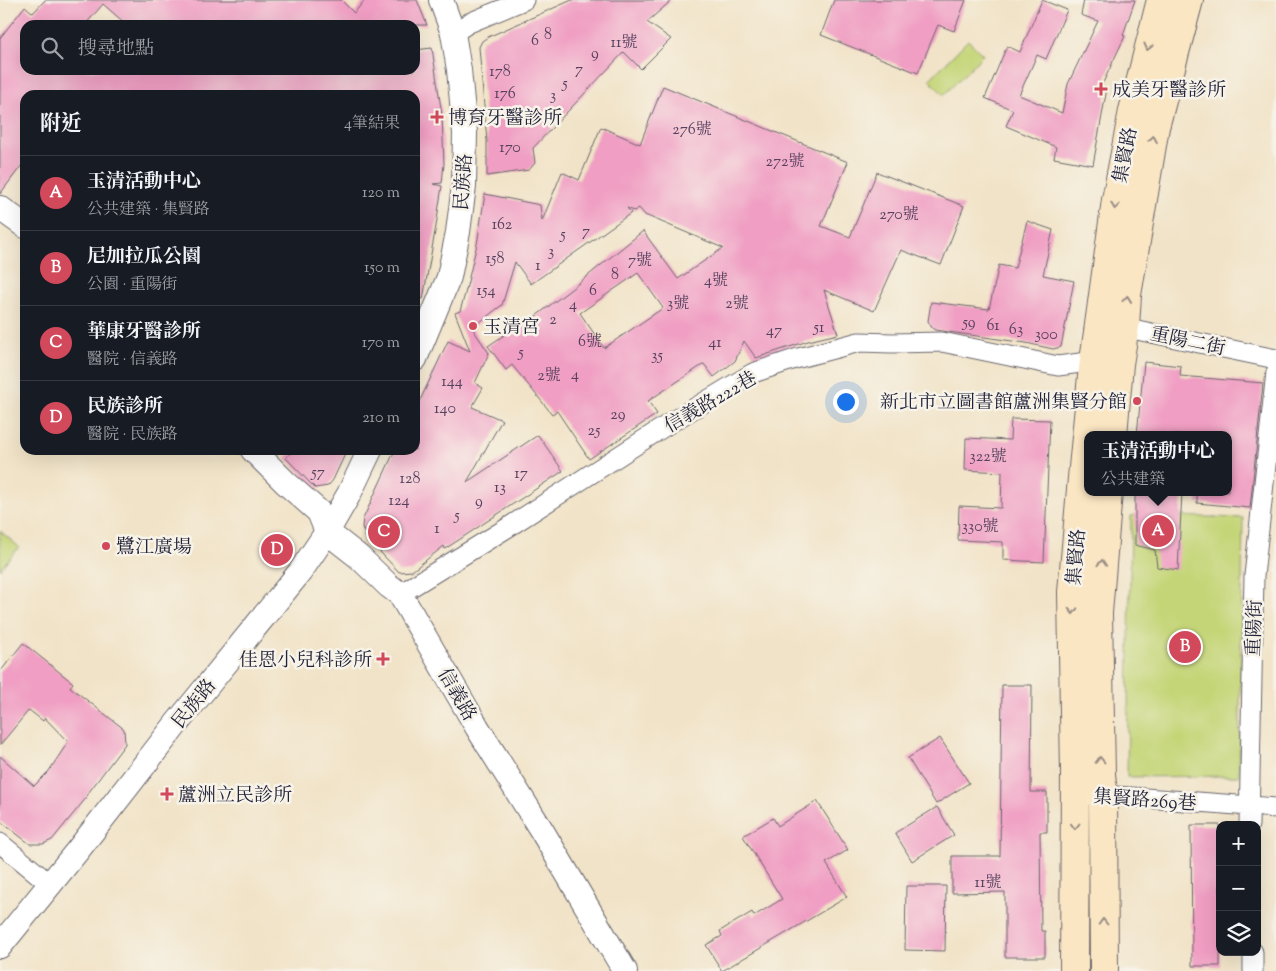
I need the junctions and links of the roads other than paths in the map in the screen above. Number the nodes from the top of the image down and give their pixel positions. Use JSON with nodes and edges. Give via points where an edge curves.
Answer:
{"nodes":[{"id":1,"x":441,"y":0,"type":"edge"},
{"id":2,"x":524,"y":0,"type":"edge"},
{"id":3,"x":1161,"y":0,"type":"edge"},
{"id":4,"x":1189,"y":0,"type":"edge"},
{"id":5,"x":453,"y":33,"type":"junction"},
{"id":6,"x":0,"y":208,"type":"edge"},
{"id":7,"x":20,"y":222,"type":"edge"},
{"id":8,"x":1112,"y":324,"type":"junction"},
{"id":9,"x":420,"y":347,"type":"edge"},
{"id":10,"x":1276,"y":359,"type":"edge"},
{"id":11,"x":1107,"y":362,"type":"junction"},
{"id":12,"x":1276,"y":372,"type":"edge"},
{"id":13,"x":1092,"y":431,"type":"edge"},
{"id":14,"x":1113,"y":431,"type":"edge"},
{"id":15,"x":259,"y":455,"type":"edge"},
{"id":16,"x":368,"y":455,"type":"edge"},
{"id":17,"x":1084,"y":469,"type":"edge"},
{"id":18,"x":1108,"y":496,"type":"edge"},
{"id":19,"x":327,"y":532,"type":"junction"},
{"id":20,"x":400,"y":594,"type":"junction"},
{"id":21,"x":1075,"y":794,"type":"junction"},
{"id":22,"x":1103,"y":795,"type":"junction"},
{"id":23,"x":1276,"y":808,"type":"edge"},
{"id":24,"x":1248,"y":816,"type":"edge"},
{"id":25,"x":0,"y":843,"type":"edge"},
{"id":26,"x":50,"y":884,"type":"junction"},
{"id":27,"x":0,"y":946,"type":"edge"},
{"id":28,"x":1253,"y":956,"type":"edge"},
{"id":29,"x":625,"y":971,"type":"edge"},
{"id":30,"x":1074,"y":971,"type":"edge"},
{"id":31,"x":1104,"y":971,"type":"edge"},
{"id":32,"x":1253,"y":971,"type":"edge"}],
"edges":[{"from":1,"to":5,"type":"street","name":"民族路"},
{"from":2,"to":5,"type":"street"},
{"from":3,"to":8,"type":"main road","name":"集賢路","one_way":true,"via":[[1117,191]]},
{"from":8,"to":4,"type":"main road","name":"集賢路","one_way":true,"via":[[1127,295],[1155,127]]},
{"from":5,"to":9,"type":"street","name":"民族路","via":[[465,133],[464,186],[449,277]]},
{"from":6,"to":7,"type":"street"},
{"from":8,"to":10,"type":"street","name":"重陽二街"},
{"from":8,"to":11,"type":"main road","name":"集賢路"},
{"from":11,"to":13,"type":"main road","name":"集賢路","one_way":true},
{"from":11,"to":14,"type":"main road","name":"集賢路"},
{"from":11,"to":20,"type":"street","name":"信義路222巷","via":[[1058,366],[942,342],[859,342],[786,362],[753,373],[674,420]]},
{"from":12,"to":24,"type":"street","name":"重陽街","via":[[1254,576]]},
{"from":15,"to":19,"type":"street","name":"信義路","via":[[319,512]]},
{"from":16,"to":19,"type":"street","name":"民族路"},
{"from":17,"to":21,"type":"main road","name":"集賢路","one_way":true,"via":[[1072,592]]},
{"from":22,"to":18,"type":"main road","name":"集賢路","one_way":true,"via":[[1098,613]]},
{"from":19,"to":20,"type":"street","name":"信義路"},
{"from":19,"to":26,"type":"street","name":"民族路","via":[[300,572]]},
{"from":20,"to":29,"type":"street","name":"信義路"},
{"from":21,"to":22,"type":"street","name":"集賢路269巷"},
{"from":21,"to":30,"type":"main road","name":"集賢路","one_way":true},
{"from":22,"to":24,"type":"street","name":"集賢路269巷"},
{"from":31,"to":22,"type":"main road","name":"集賢路","one_way":true},
{"from":23,"to":24,"type":"street","name":"集賢路269巷"},
{"from":25,"to":26,"type":"street"},
{"from":26,"to":27,"type":"street","name":"民族路"},
{"from":28,"to":32,"type":"street"}]}
